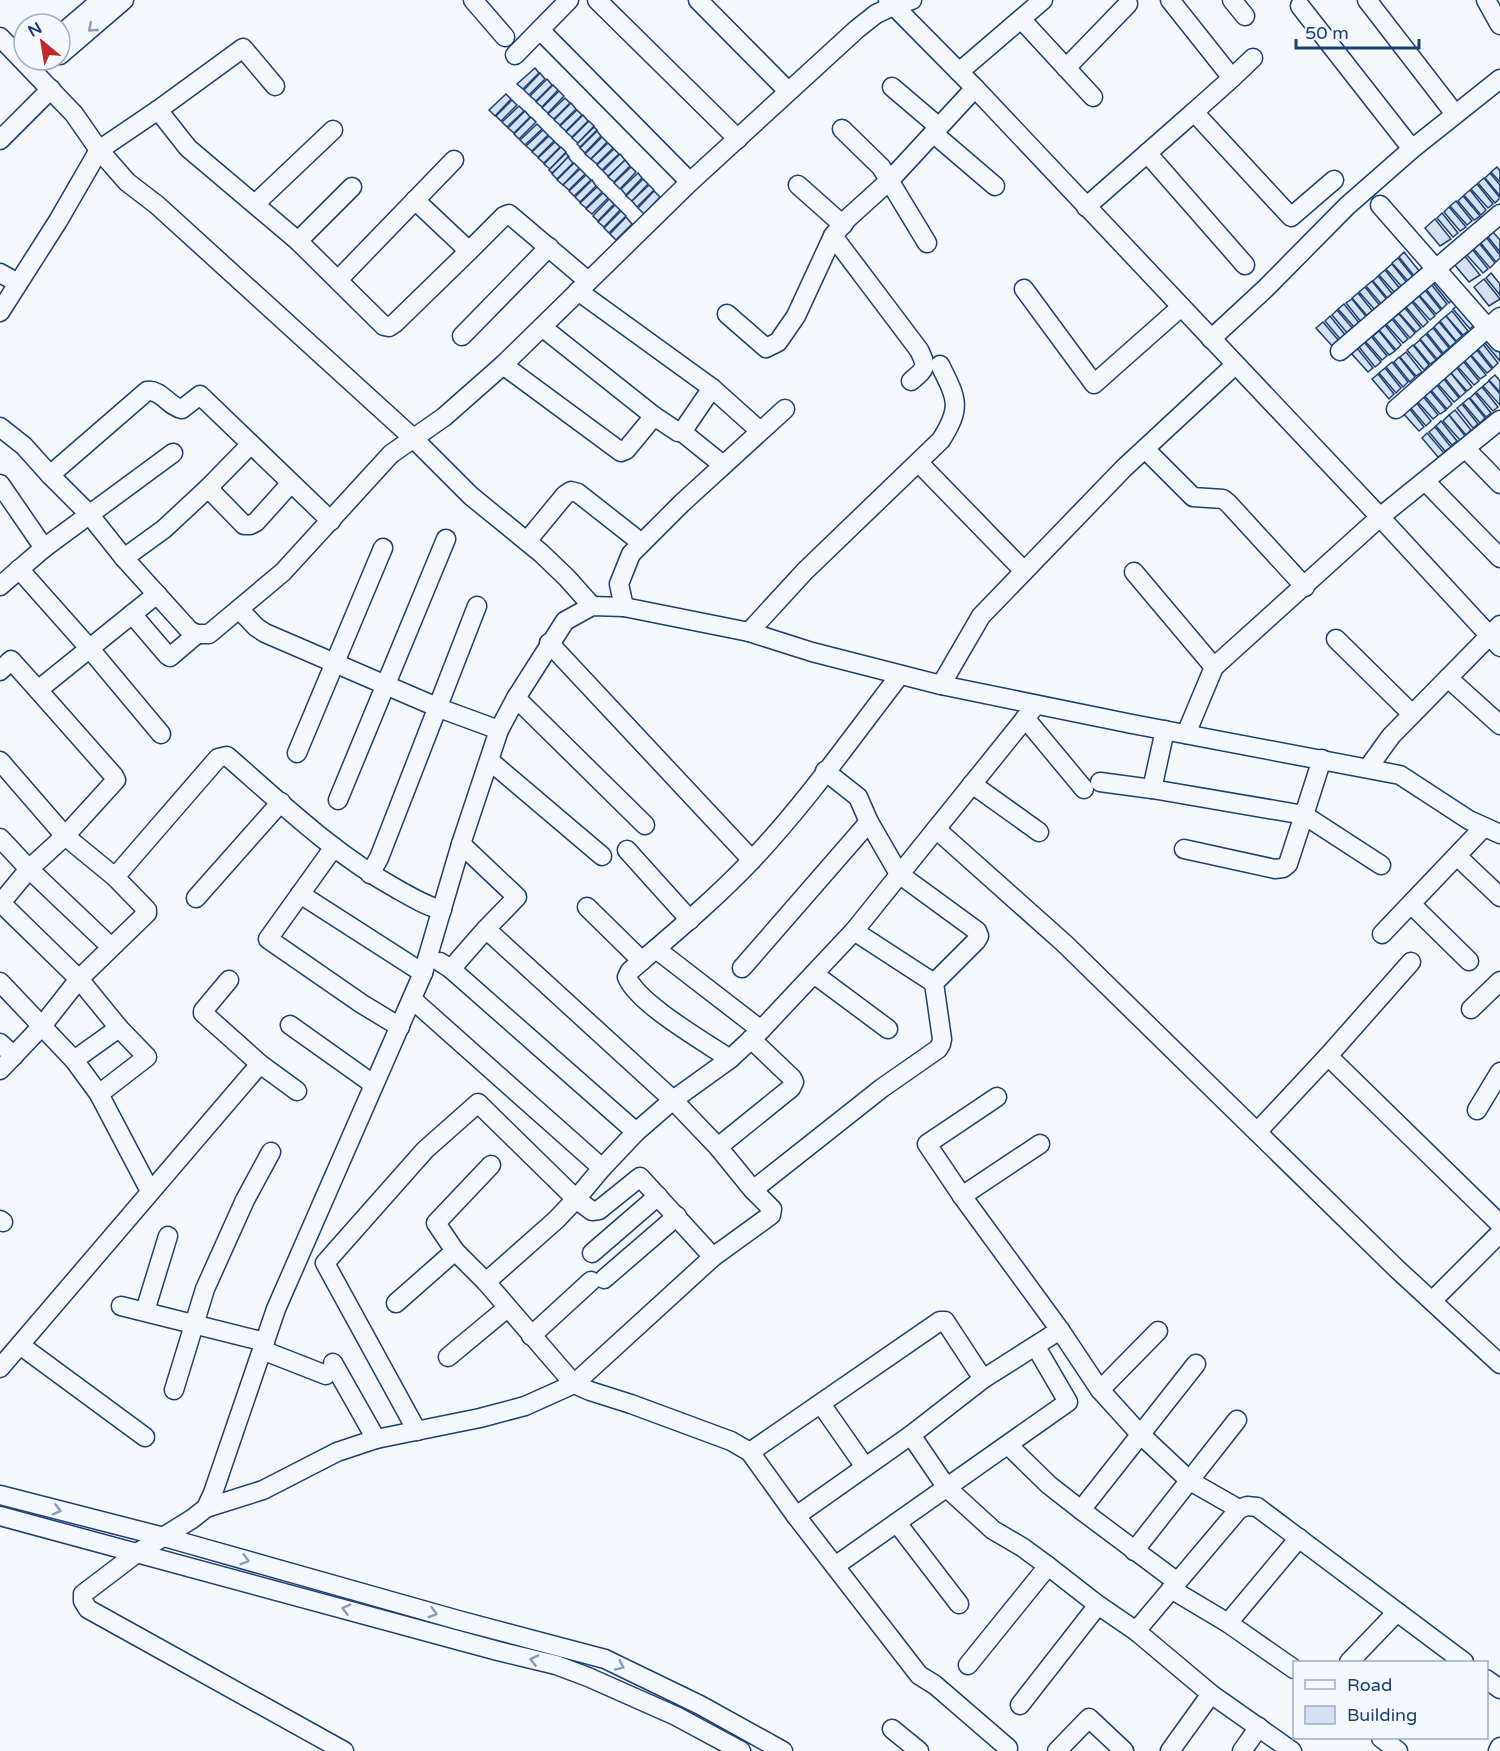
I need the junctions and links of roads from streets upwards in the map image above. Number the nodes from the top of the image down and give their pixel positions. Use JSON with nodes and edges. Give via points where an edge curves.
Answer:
{"nodes":[{"id":1,"x":101,"y":0,"type":"edge"},
{"id":2,"x":124,"y":0,"type":"edge"},
{"id":3,"x":473,"y":0,"type":"edge"},
{"id":4,"x":569,"y":0,"type":"edge"},
{"id":5,"x":597,"y":0,"type":"edge"},
{"id":6,"x":698,"y":0,"type":"edge"},
{"id":7,"x":912,"y":0,"type":"edge"},
{"id":8,"x":1042,"y":0,"type":"edge"},
{"id":9,"x":1170,"y":0,"type":"edge"},
{"id":10,"x":1232,"y":0,"type":"edge"},
{"id":11,"x":1367,"y":0,"type":"edge"},
{"id":12,"x":1486,"y":0,"type":"edge"},
{"id":13,"x":890,"y":3,"type":"edge"},
{"id":14,"x":1128,"y":4,"type":"dead end"},
{"id":15,"x":1300,"y":6,"type":"dead end"},
{"id":16,"x":1245,"y":16,"type":"dead end"},
{"id":17,"x":1021,"y":19,"type":"junction"},
{"id":18,"x":72,"y":25,"type":"edge"},
{"id":19,"x":1500,"y":25,"type":"edge"},
{"id":20,"x":540,"y":30,"type":"junction"},
{"id":21,"x":0,"y":37,"type":"edge"},
{"id":22,"x":505,"y":37,"type":"dead end"},
{"id":23,"x":72,"y":45,"type":"edge"},
{"id":24,"x":12,"y":48,"type":"edge"},
{"id":25,"x":515,"y":55,"type":"dead end"},
{"id":26,"x":1253,"y":58,"type":"dead end"},
{"id":27,"x":1066,"y":68,"type":"junction"},
{"id":28,"x":37,"y":72,"type":"edge"},
{"id":29,"x":959,"y":72,"type":"junction"},
{"id":30,"x":1232,"y":78,"type":"junction"},
{"id":31,"x":1500,"y":79,"type":"edge"},
{"id":32,"x":275,"y":86,"type":"dead end"},
{"id":33,"x":892,"y":87,"type":"dead end"},
{"id":34,"x":975,"y":88,"type":"junction"},
{"id":35,"x":51,"y":89,"type":"junction"},
{"id":36,"x":788,"y":91,"type":"junction"},
{"id":37,"x":1093,"y":97,"type":"dead end"},
{"id":38,"x":158,"y":110,"type":"junction"},
{"id":39,"x":1194,"y":112,"type":"junction"},
{"id":40,"x":1455,"y":114,"type":"junction"},
{"id":41,"x":842,"y":129,"type":"dead end"},
{"id":42,"x":333,"y":130,"type":"dead end"},
{"id":43,"x":936,"y":130,"type":"junction"},
{"id":44,"x":738,"y":139,"type":"junction"},
{"id":45,"x":0,"y":140,"type":"edge"},
{"id":46,"x":1412,"y":149,"type":"junction"},
{"id":47,"x":99,"y":150,"type":"junction"},
{"id":48,"x":1147,"y":153,"type":"junction"},
{"id":49,"x":454,"y":160,"type":"dead end"},
{"id":50,"x":890,"y":180,"type":"junction"},
{"id":51,"x":1334,"y":180,"type":"dead end"},
{"id":52,"x":690,"y":182,"type":"junction"},
{"id":53,"x":798,"y":185,"type":"dead end"},
{"id":54,"x":995,"y":186,"type":"dead end"},
{"id":55,"x":352,"y":188,"type":"dead end"},
{"id":56,"x":415,"y":201,"type":"junction"},
{"id":57,"x":255,"y":204,"type":"junction"},
{"id":58,"x":1380,"y":205,"type":"dead end"},
{"id":59,"x":1086,"y":207,"type":"junction"},
{"id":60,"x":1500,"y":214,"type":"edge"},
{"id":61,"x":838,"y":231,"type":"junction"},
{"id":62,"x":298,"y":241,"type":"junction"},
{"id":63,"x":927,"y":243,"type":"dead end"},
{"id":64,"x":549,"y":247,"type":"junction"},
{"id":65,"x":469,"y":251,"type":"junction"},
{"id":66,"x":1245,"y":265,"type":"dead end"},
{"id":67,"x":1436,"y":269,"type":"junction"},
{"id":68,"x":0,"y":273,"type":"edge"},
{"id":69,"x":338,"y":280,"type":"junction"},
{"id":70,"x":18,"y":283,"type":"junction"},
{"id":71,"x":583,"y":286,"type":"junction"},
{"id":72,"x":1024,"y":289,"type":"dead end"},
{"id":73,"x":1181,"y":308,"type":"junction"},
{"id":74,"x":0,"y":312,"type":"edge"},
{"id":75,"x":727,"y":314,"type":"dead end"},
{"id":76,"x":542,"y":327,"type":"junction"},
{"id":77,"x":1496,"y":329,"type":"edge"},
{"id":78,"x":462,"y":336,"type":"dead end"},
{"id":79,"x":1211,"y":339,"type":"junction"},
{"id":80,"x":1340,"y":351,"type":"dead end"},
{"id":81,"x":503,"y":365,"type":"junction"},
{"id":82,"x":940,"y":365,"type":"dead end"},
{"id":83,"x":1235,"y":365,"type":"junction"},
{"id":84,"x":911,"y":381,"type":"dead end"},
{"id":85,"x":712,"y":388,"type":"junction"},
{"id":86,"x":785,"y":409,"type":"dead end"},
{"id":87,"x":1396,"y":409,"type":"dead end"},
{"id":88,"x":654,"y":416,"type":"junction"},
{"id":89,"x":1500,"y":420,"type":"edge"},
{"id":90,"x":0,"y":427,"type":"edge"},
{"id":91,"x":760,"y":431,"type":"junction"},
{"id":92,"x":682,"y":432,"type":"junction"},
{"id":93,"x":413,"y":438,"type":"junction"},
{"id":94,"x":250,"y":445,"type":"junction"},
{"id":95,"x":1145,"y":449,"type":"junction"},
{"id":96,"x":1466,"y":449,"type":"junction"},
{"id":97,"x":172,"y":453,"type":"dead end"},
{"id":98,"x":919,"y":463,"type":"junction"},
{"id":99,"x":723,"y":465,"type":"junction"},
{"id":100,"x":50,"y":475,"type":"junction"},
{"id":101,"x":1425,"y":481,"type":"junction"},
{"id":102,"x":291,"y":483,"type":"junction"},
{"id":103,"x":0,"y":484,"type":"edge"},
{"id":104,"x":1500,"y":484,"type":"edge"},
{"id":105,"x":208,"y":488,"type":"junction"},
{"id":106,"x":89,"y":514,"type":"junction"},
{"id":107,"x":1380,"y":517,"type":"junction"},
{"id":108,"x":331,"y":521,"type":"junction"},
{"id":109,"x":634,"y":537,"type":"dead end"},
{"id":110,"x":446,"y":539,"type":"dead end"},
{"id":111,"x":527,"y":541,"type":"junction"},
{"id":112,"x":44,"y":548,"type":"junction"},
{"id":113,"x":383,"y":548,"type":"dead end"},
{"id":114,"x":124,"y":558,"type":"junction"},
{"id":115,"x":1500,"y":558,"type":"edge"},
{"id":116,"x":20,"y":569,"type":"junction"},
{"id":117,"x":1024,"y":570,"type":"junction"},
{"id":118,"x":1134,"y":572,"type":"dead end"},
{"id":119,"x":0,"y":586,"type":"edge"},
{"id":120,"x":1305,"y":587,"type":"junction"},
{"id":121,"x":157,"y":594,"type":"junction"},
{"id":122,"x":477,"y":606,"type":"dead end"},
{"id":123,"x":592,"y":606,"type":"junction"},
{"id":124,"x":624,"y":607,"type":"junction"},
{"id":125,"x":239,"y":609,"type":"junction"},
{"id":126,"x":132,"y":614,"type":"junction"},
{"id":127,"x":749,"y":632,"type":"junction"},
{"id":128,"x":197,"y":634,"type":"junction"},
{"id":129,"x":1497,"y":636,"type":"edge"},
{"id":130,"x":1336,"y":639,"type":"dead end"},
{"id":131,"x":549,"y":643,"type":"junction"},
{"id":132,"x":90,"y":649,"type":"junction"},
{"id":133,"x":4,"y":659,"type":"edge"},
{"id":134,"x":335,"y":664,"type":"junction"},
{"id":135,"x":1214,"y":667,"type":"junction"},
{"id":136,"x":900,"y":675,"type":"junction"},
{"id":137,"x":1448,"y":678,"type":"junction"},
{"id":138,"x":385,"y":685,"type":"junction"},
{"id":139,"x":941,"y":685,"type":"junction"},
{"id":140,"x":38,"y":690,"type":"junction"},
{"id":141,"x":516,"y":698,"type":"junction"},
{"id":142,"x":439,"y":708,"type":"junction"},
{"id":143,"x":1030,"y":711,"type":"junction"},
{"id":144,"x":1412,"y":714,"type":"junction"},
{"id":145,"x":1500,"y":725,"type":"edge"},
{"id":146,"x":500,"y":730,"type":"junction"},
{"id":147,"x":1165,"y":730,"type":"junction"},
{"id":148,"x":161,"y":734,"type":"dead end"},
{"id":149,"x":1186,"y":734,"type":"junction"},
{"id":150,"x":297,"y":753,"type":"dead end"},
{"id":151,"x":1322,"y":759,"type":"junction"},
{"id":152,"x":0,"y":761,"type":"edge"},
{"id":153,"x":490,"y":761,"type":"junction"},
{"id":154,"x":1368,"y":768,"type":"junction"},
{"id":155,"x":825,"y":771,"type":"junction"},
{"id":156,"x":972,"y":784,"type":"junction"},
{"id":157,"x":1152,"y":789,"type":"junction"},
{"id":158,"x":338,"y":800,"type":"dead end"},
{"id":159,"x":281,"y":802,"type":"junction"},
{"id":160,"x":1304,"y":815,"type":"junction"},
{"id":161,"x":869,"y":822,"type":"junction"},
{"id":162,"x":645,"y":825,"type":"dead end"},
{"id":163,"x":936,"y":829,"type":"junction"},
{"id":164,"x":1492,"y":831,"type":"edge"},
{"id":165,"x":1039,"y":832,"type":"dead end"},
{"id":166,"x":65,"y":836,"type":"junction"},
{"id":167,"x":0,"y":838,"type":"edge"},
{"id":168,"x":461,"y":844,"type":"junction"},
{"id":169,"x":334,"y":847,"type":"junction"},
{"id":170,"x":1184,"y":849,"type":"dead end"},
{"id":171,"x":627,"y":850,"type":"dead end"},
{"id":172,"x":1457,"y":855,"type":"junction"},
{"id":173,"x":602,"y":856,"type":"dead end"},
{"id":174,"x":752,"y":860,"type":"junction"},
{"id":175,"x":1381,"y":866,"type":"dead end"},
{"id":176,"x":29,"y":868,"type":"junction"},
{"id":177,"x":370,"y":874,"type":"junction"},
{"id":178,"x":899,"y":874,"type":"junction"},
{"id":179,"x":115,"y":877,"type":"junction"},
{"id":180,"x":300,"y":894,"type":"junction"},
{"id":181,"x":1500,"y":897,"type":"edge"},
{"id":182,"x":196,"y":898,"type":"dead end"},
{"id":183,"x":0,"y":903,"type":"edge"},
{"id":184,"x":1411,"y":904,"type":"junction"},
{"id":185,"x":587,"y":907,"type":"dead end"},
{"id":186,"x":442,"y":910,"type":"junction"},
{"id":187,"x":690,"y":920,"type":"junction"},
{"id":188,"x":486,"y":929,"type":"junction"},
{"id":189,"x":854,"y":931,"type":"junction"},
{"id":190,"x":1382,"y":934,"type":"dead end"},
{"id":191,"x":111,"y":947,"type":"junction"},
{"id":192,"x":649,"y":955,"type":"junction"},
{"id":193,"x":1469,"y":961,"type":"dead end"},
{"id":194,"x":1411,"y":962,"type":"dead end"},
{"id":195,"x":426,"y":965,"type":"junction"},
{"id":196,"x":742,"y":968,"type":"dead end"},
{"id":197,"x":451,"y":969,"type":"junction"},
{"id":198,"x":814,"y":974,"type":"junction"},
{"id":199,"x":79,"y":979,"type":"junction"},
{"id":200,"x":229,"y":981,"type":"dead end"},
{"id":201,"x":1500,"y":981,"type":"edge"},
{"id":202,"x":0,"y":982,"type":"edge"},
{"id":203,"x":934,"y":983,"type":"junction"},
{"id":204,"x":413,"y":1000,"type":"junction"},
{"id":205,"x":1471,"y":1009,"type":"dead end"},
{"id":206,"x":290,"y":1025,"type":"dead end"},
{"id":207,"x":42,"y":1026,"type":"junction"},
{"id":208,"x":119,"y":1028,"type":"junction"},
{"id":209,"x":400,"y":1028,"type":"junction"},
{"id":210,"x":888,"y":1029,"type":"dead end"},
{"id":211,"x":756,"y":1034,"type":"junction"},
{"id":212,"x":0,"y":1043,"type":"edge"},
{"id":213,"x":14,"y":1056,"type":"junction"},
{"id":214,"x":1328,"y":1056,"type":"junction"},
{"id":215,"x":730,"y":1059,"type":"junction"},
{"id":216,"x":74,"y":1060,"type":"junction"},
{"id":217,"x":260,"y":1064,"type":"junction"},
{"id":218,"x":0,"y":1070,"type":"edge"},
{"id":219,"x":1500,"y":1072,"type":"edge"},
{"id":220,"x":373,"y":1084,"type":"junction"},
{"id":221,"x":297,"y":1091,"type":"dead end"},
{"id":222,"x":99,"y":1094,"type":"junction"},
{"id":223,"x":997,"y":1097,"type":"dead end"},
{"id":224,"x":673,"y":1100,"type":"junction"},
{"id":225,"x":1476,"y":1110,"type":"dead end"},
{"id":226,"x":636,"y":1132,"type":"junction"},
{"id":227,"x":1257,"y":1132,"type":"junction"},
{"id":228,"x":1040,"y":1144,"type":"dead end"},
{"id":229,"x":718,"y":1147,"type":"junction"},
{"id":230,"x":271,"y":1152,"type":"dead end"},
{"id":231,"x":490,"y":1165,"type":"dead end"},
{"id":232,"x":602,"y":1168,"type":"junction"},
{"id":233,"x":753,"y":1190,"type":"junction"},
{"id":234,"x":150,"y":1191,"type":"junction"},
{"id":235,"x":658,"y":1196,"type":"junction"},
{"id":236,"x":962,"y":1196,"type":"junction"},
{"id":237,"x":576,"y":1199,"type":"junction"},
{"id":238,"x":676,"y":1216,"type":"junction"},
{"id":239,"x":1500,"y":1224,"type":"edge"},
{"id":240,"x":1500,"y":1233,"type":"edge"},
{"id":241,"x":168,"y":1236,"type":"dead end"},
{"id":242,"x":455,"y":1251,"type":"junction"},
{"id":243,"x":592,"y":1253,"type":"dead end"},
{"id":244,"x":302,"y":1254,"type":"junction"},
{"id":245,"x":713,"y":1257,"type":"junction"},
{"id":246,"x":325,"y":1263,"type":"junction"},
{"id":247,"x":486,"y":1282,"type":"junction"},
{"id":248,"x":1432,"y":1301,"type":"junction"},
{"id":249,"x":396,"y":1303,"type":"dead end"},
{"id":250,"x":121,"y":1305,"type":"dead end"},
{"id":251,"x":507,"y":1308,"type":"junction"},
{"id":252,"x":145,"y":1311,"type":"junction"},
{"id":253,"x":196,"y":1323,"type":"junction"},
{"id":254,"x":1060,"y":1330,"type":"junction"},
{"id":255,"x":1158,"y":1331,"type":"dead end"},
{"id":256,"x":531,"y":1336,"type":"junction"},
{"id":257,"x":20,"y":1345,"type":"junction"},
{"id":258,"x":264,"y":1346,"type":"junction"},
{"id":259,"x":1036,"y":1347,"type":"junction"},
{"id":260,"x":448,"y":1357,"type":"dead end"},
{"id":261,"x":1196,"y":1364,"type":"dead end"},
{"id":262,"x":1500,"y":1364,"type":"edge"},
{"id":263,"x":0,"y":1368,"type":"edge"},
{"id":264,"x":983,"y":1379,"type":"junction"},
{"id":265,"x":574,"y":1384,"type":"junction"},
{"id":266,"x":174,"y":1390,"type":"dead end"},
{"id":267,"x":1100,"y":1390,"type":"junction"},
{"id":268,"x":820,"y":1404,"type":"junction"},
{"id":269,"x":1237,"y":1420,"type":"dead end"},
{"id":270,"x":417,"y":1431,"type":"junction"},
{"id":271,"x":1140,"y":1434,"type":"junction"},
{"id":272,"x":910,"y":1436,"type":"junction"},
{"id":273,"x":145,"y":1437,"type":"dead end"},
{"id":274,"x":376,"y":1439,"type":"junction"},
{"id":275,"x":1008,"y":1445,"type":"junction"},
{"id":276,"x":750,"y":1452,"type":"junction"},
{"id":277,"x":865,"y":1467,"type":"junction"},
{"id":278,"x":1190,"y":1481,"type":"junction"},
{"id":279,"x":947,"y":1488,"type":"junction"},
{"id":280,"x":0,"y":1495,"type":"edge"},
{"id":281,"x":206,"y":1508,"type":"junction"},
{"id":282,"x":1239,"y":1509,"type":"junction"},
{"id":283,"x":1081,"y":1510,"type":"junction"},
{"id":284,"x":0,"y":1516,"type":"edge"},
{"id":285,"x":796,"y":1516,"type":"junction"},
{"id":286,"x":897,"y":1523,"type":"junction"},
{"id":287,"x":164,"y":1537,"type":"junction"},
{"id":288,"x":1299,"y":1538,"type":"junction"},
{"id":289,"x":1134,"y":1551,"type":"junction"},
{"id":290,"x":137,"y":1553,"type":"junction"},
{"id":291,"x":835,"y":1566,"type":"junction"},
{"id":292,"x":1048,"y":1566,"type":"junction"},
{"id":293,"x":1174,"y":1585,"type":"junction"},
{"id":294,"x":959,"y":1604,"type":"dead end"},
{"id":295,"x":1098,"y":1605,"type":"junction"},
{"id":296,"x":1396,"y":1612,"type":"junction"},
{"id":297,"x":1228,"y":1623,"type":"junction"},
{"id":298,"x":1136,"y":1631,"type":"junction"},
{"id":299,"x":1350,"y":1661,"type":"edge"},
{"id":300,"x":1463,"y":1661,"type":"edge"},
{"id":301,"x":968,"y":1665,"type":"dead end"},
{"id":302,"x":1293,"y":1668,"type":"edge"},
{"id":303,"x":1211,"y":1694,"type":"junction"},
{"id":304,"x":699,"y":1705,"type":"junction"},
{"id":305,"x":1020,"y":1705,"type":"dead end"},
{"id":306,"x":689,"y":1723,"type":"junction"},
{"id":307,"x":1259,"y":1727,"type":"junction"},
{"id":308,"x":892,"y":1729,"type":"dead end"},
{"id":309,"x":1384,"y":1739,"type":"edge"},
{"id":310,"x":1500,"y":1747,"type":"edge"},
{"id":311,"x":1008,"y":1748,"type":"dead end"},
{"id":312,"x":344,"y":1751,"type":"edge"},
{"id":313,"x":741,"y":1751,"type":"edge"},
{"id":314,"x":783,"y":1751,"type":"edge"},
{"id":315,"x":919,"y":1751,"type":"edge"},
{"id":316,"x":1057,"y":1751,"type":"edge"},
{"id":317,"x":1124,"y":1751,"type":"edge"},
{"id":318,"x":1170,"y":1751,"type":"edge"},
{"id":319,"x":1242,"y":1751,"type":"edge"},
{"id":320,"x":1292,"y":1751,"type":"edge"},
{"id":321,"x":1398,"y":1751,"type":"edge"},
{"id":322,"x":1498,"y":1751,"type":"edge"}],
"edges":[{"from":1,"to":18,"type":"street"},
{"from":2,"to":23,"type":"street","one_way":true},
{"from":3,"to":22,"type":"street"},
{"from":4,"to":20,"type":"street"},
{"from":5,"to":44,"type":"street"},
{"from":6,"to":36,"type":"street"},
{"from":7,"to":13,"type":"street"},
{"from":8,"to":17,"type":"street"},
{"from":9,"to":30,"type":"street"},
{"from":10,"to":16,"type":"street"},
{"from":11,"to":40,"type":"street"},
{"from":12,"to":19,"type":"street"},
{"from":13,"to":29,"type":"street"},
{"from":13,"to":36,"type":"street"},
{"from":14,"to":27,"type":"street"},
{"from":15,"to":46,"type":"street"},
{"from":17,"to":27,"type":"street"},
{"from":17,"to":29,"type":"street"},
{"from":20,"to":25,"type":"street"},
{"from":20,"to":52,"type":"street"},
{"from":21,"to":24,"type":"street"},
{"from":26,"to":30,"type":"street"},
{"from":27,"to":37,"type":"street"},
{"from":28,"to":35,"type":"street"},
{"from":29,"to":34,"type":"street"},
{"from":30,"to":39,"type":"street"},
{"from":31,"to":40,"type":"street"},
{"from":32,"to":38,"type":"street","via":[[243,48]]},
{"from":33,"to":43,"type":"street"},
{"from":34,"to":43,"type":"street"},
{"from":34,"to":59,"type":"street"},
{"from":35,"to":45,"type":"street"},
{"from":35,"to":47,"type":"street"},
{"from":36,"to":44,"type":"street"},
{"from":38,"to":47,"type":"street"},
{"from":38,"to":57,"type":"street","via":[[188,148]]},
{"from":39,"to":48,"type":"street"},
{"from":39,"to":51,"type":"street","via":[[1291,217]]},
{"from":40,"to":46,"type":"street"},
{"from":41,"to":50,"type":"street"},
{"from":42,"to":57,"type":"street"},
{"from":43,"to":50,"type":"street"},
{"from":43,"to":54,"type":"street"},
{"from":44,"to":52,"type":"street"},
{"from":46,"to":79,"type":"street","via":[[1318,233]]},
{"from":47,"to":70,"type":"street"},
{"from":47,"to":93,"type":"street","via":[[127,182]]},
{"from":48,"to":59,"type":"street"},
{"from":48,"to":66,"type":"street"},
{"from":49,"to":56,"type":"street"},
{"from":50,"to":61,"type":"street"},
{"from":50,"to":63,"type":"street"},
{"from":52,"to":71,"type":"street"},
{"from":53,"to":61,"type":"street"},
{"from":55,"to":62,"type":"street"},
{"from":56,"to":65,"type":"street"},
{"from":56,"to":69,"type":"street"},
{"from":57,"to":62,"type":"street"},
{"from":58,"to":67,"type":"street"},
{"from":59,"to":73,"type":"street"},
{"from":60,"to":67,"type":"street"},
{"from":61,"to":75,"type":"street","via":[[796,316],[778,342],[766,348]]},
{"from":61,"to":84,"type":"street","via":[[925,362],[924,369]]},
{"from":62,"to":69,"type":"street"},
{"from":64,"to":65,"type":"street","via":[[509,214]]},
{"from":64,"to":71,"type":"street"},
{"from":64,"to":78,"type":"street"},
{"from":65,"to":69,"type":"street","via":[[390,327],[384,326]]},
{"from":67,"to":77,"type":"street"},
{"from":67,"to":80,"type":"street"},
{"from":68,"to":70,"type":"street"},
{"from":70,"to":74,"type":"street"},
{"from":71,"to":76,"type":"street"},
{"from":71,"to":85,"type":"street"},
{"from":72,"to":73,"type":"street","via":[[1094,384]]},
{"from":73,"to":79,"type":"street"},
{"from":76,"to":81,"type":"street"},
{"from":76,"to":88,"type":"street"},
{"from":77,"to":87,"type":"street"},
{"from":79,"to":83,"type":"street"},
{"from":81,"to":88,"type":"street","via":[[621,452]]},
{"from":81,"to":93,"type":"street","via":[[444,417]]},
{"from":82,"to":98,"type":"street","via":[[956,405],[954,421]]},
{"from":83,"to":95,"type":"street"},
{"from":83,"to":107,"type":"street"},
{"from":85,"to":91,"type":"street"},
{"from":85,"to":92,"type":"street"},
{"from":86,"to":91,"type":"street"},
{"from":88,"to":92,"type":"street"},
{"from":89,"to":96,"type":"street"},
{"from":90,"to":100,"type":"street"},
{"from":91,"to":99,"type":"street"},
{"from":92,"to":99,"type":"street"},
{"from":93,"to":108,"type":"street","via":[[391,454]]},
{"from":93,"to":111,"type":"street","via":[[471,496]]},
{"from":94,"to":100,"type":"street","via":[[200,395],[178,409],[151,390]]},
{"from":94,"to":102,"type":"street"},
{"from":94,"to":105,"type":"street"},
{"from":95,"to":117,"type":"street"},
{"from":95,"to":120,"type":"street","via":[[1193,497],[1228,503]]},
{"from":96,"to":101,"type":"street"},
{"from":96,"to":104,"type":"street"},
{"from":97,"to":106,"type":"street"},
{"from":98,"to":117,"type":"street"},
{"from":98,"to":127,"type":"street","via":[[805,571]]},
{"from":99,"to":124,"type":"street","via":[[631,554],[619,584]]},
{"from":100,"to":106,"type":"street"},
{"from":101,"to":107,"type":"street"},
{"from":101,"to":115,"type":"street"},
{"from":102,"to":105,"type":"street","via":[[250,525],[244,525]]},
{"from":102,"to":108,"type":"street"},
{"from":103,"to":112,"type":"street"},
{"from":105,"to":114,"type":"street","via":[[164,529]]},
{"from":106,"to":112,"type":"street"},
{"from":106,"to":114,"type":"street"},
{"from":107,"to":120,"type":"street"},
{"from":107,"to":129,"type":"street"},
{"from":108,"to":125,"type":"street","via":[[283,572]]},
{"from":109,"to":111,"type":"street","via":[[571,491]]},
{"from":110,"to":138,"type":"street"},
{"from":111,"to":123,"type":"street"},
{"from":112,"to":116,"type":"street"},
{"from":113,"to":134,"type":"street"},
{"from":114,"to":121,"type":"street"},
{"from":116,"to":119,"type":"street"},
{"from":116,"to":132,"type":"street"},
{"from":117,"to":139,"type":"street","via":[[981,616]]},
{"from":118,"to":135,"type":"street"},
{"from":120,"to":135,"type":"street"},
{"from":121,"to":126,"type":"street"},
{"from":121,"to":128,"type":"street"},
{"from":122,"to":142,"type":"street"},
{"from":123,"to":124,"type":"street"},
{"from":123,"to":131,"type":"street","via":[[565,621]]},
{"from":124,"to":127,"type":"street"},
{"from":125,"to":128,"type":"street","via":[[209,634]]},
{"from":125,"to":134,"type":"street","via":[[265,633]]},
{"from":126,"to":128,"type":"street","via":[[171,657]]},
{"from":126,"to":132,"type":"street"},
{"from":127,"to":136,"type":"street"},
{"from":129,"to":137,"type":"street"},
{"from":130,"to":144,"type":"street"},
{"from":131,"to":141,"type":"street"},
{"from":131,"to":174,"type":"street"},
{"from":132,"to":140,"type":"street"},
{"from":132,"to":148,"type":"street"},
{"from":133,"to":140,"type":"street"},
{"from":134,"to":138,"type":"street"},
{"from":134,"to":150,"type":"street"},
{"from":135,"to":149,"type":"street"},
{"from":136,"to":139,"type":"street"},
{"from":136,"to":155,"type":"street"},
{"from":137,"to":144,"type":"street"},
{"from":137,"to":145,"type":"street"},
{"from":138,"to":142,"type":"street"},
{"from":138,"to":158,"type":"street"},
{"from":139,"to":143,"type":"street"},
{"from":140,"to":166,"type":"street","via":[[116,778]]},
{"from":141,"to":146,"type":"street"},
{"from":141,"to":162,"type":"street"},
{"from":142,"to":146,"type":"street"},
{"from":142,"to":177,"type":"street"},
{"from":143,"to":147,"type":"street"},
{"from":143,"to":156,"type":"street"},
{"from":143,"to":157,"type":"street","via":[[1092,786]]},
{"from":144,"to":154,"type":"street","via":[[1391,735]]},
{"from":146,"to":153,"type":"street"},
{"from":147,"to":149,"type":"street"},
{"from":147,"to":157,"type":"street"},
{"from":149,"to":151,"type":"street"},
{"from":151,"to":154,"type":"street"},
{"from":151,"to":160,"type":"street"},
{"from":152,"to":166,"type":"street"},
{"from":153,"to":168,"type":"street"},
{"from":153,"to":173,"type":"street"},
{"from":154,"to":164,"type":"street","via":[[1400,775]]},
{"from":155,"to":161,"type":"street","via":[[858,797]]},
{"from":155,"to":174,"type":"street"},
{"from":156,"to":163,"type":"street"},
{"from":156,"to":165,"type":"street"},
{"from":157,"to":160,"type":"street"},
{"from":159,"to":169,"type":"street"},
{"from":159,"to":179,"type":"street","via":[[222,755]]},
{"from":159,"to":182,"type":"street"},
{"from":160,"to":170,"type":"street","via":[[1288,864],[1282,868]]},
{"from":160,"to":175,"type":"street"},
{"from":161,"to":178,"type":"street"},
{"from":161,"to":196,"type":"street"},
{"from":163,"to":178,"type":"street"},
{"from":163,"to":227,"type":"street","via":[[1065,944]]},
{"from":164,"to":172,"type":"street"},
{"from":166,"to":176,"type":"street"},
{"from":166,"to":179,"type":"street"},
{"from":167,"to":176,"type":"street"},
{"from":168,"to":186,"type":"street"},
{"from":168,"to":188,"type":"street","via":[[517,897]]},
{"from":169,"to":177,"type":"street"},
{"from":169,"to":180,"type":"street"},
{"from":171,"to":187,"type":"street"},
{"from":172,"to":181,"type":"street"},
{"from":172,"to":184,"type":"street"},
{"from":174,"to":187,"type":"street"},
{"from":176,"to":183,"type":"street"},
{"from":176,"to":191,"type":"street"},
{"from":177,"to":186,"type":"street"},
{"from":178,"to":189,"type":"street"},
{"from":178,"to":203,"type":"street","via":[[979,936]]},
{"from":179,"to":191,"type":"street","via":[[147,912]]},
{"from":180,"to":195,"type":"street"},
{"from":180,"to":209,"type":"street","via":[[268,939]]},
{"from":183,"to":199,"type":"street"},
{"from":184,"to":190,"type":"street"},
{"from":184,"to":193,"type":"street"},
{"from":185,"to":192,"type":"street"},
{"from":186,"to":195,"type":"street"},
{"from":187,"to":192,"type":"street"},
{"from":188,"to":197,"type":"street"},
{"from":188,"to":224,"type":"street"},
{"from":189,"to":198,"type":"street"},
{"from":189,"to":203,"type":"street"},
{"from":191,"to":199,"type":"street"},
{"from":192,"to":211,"type":"street"},
{"from":192,"to":215,"type":"street","via":[[630,971],[630,984],[656,1008]]},
{"from":194,"to":214,"type":"street"},
{"from":195,"to":197,"type":"street"},
{"from":195,"to":204,"type":"street"},
{"from":197,"to":226,"type":"street"},
{"from":198,"to":210,"type":"street"},
{"from":198,"to":211,"type":"street"},
{"from":199,"to":207,"type":"street"},
{"from":199,"to":208,"type":"street"},
{"from":200,"to":217,"type":"street","via":[[203,1013]]},
{"from":201,"to":205,"type":"street"},
{"from":202,"to":207,"type":"street"},
{"from":203,"to":233,"type":"street","via":[[941,1044]]},
{"from":204,"to":209,"type":"street"},
{"from":204,"to":232,"type":"street"},
{"from":206,"to":220,"type":"street"},
{"from":207,"to":213,"type":"street"},
{"from":207,"to":216,"type":"street"},
{"from":208,"to":216,"type":"street"},
{"from":208,"to":222,"type":"street","via":[[147,1057]]},
{"from":209,"to":220,"type":"street"},
{"from":211,"to":215,"type":"street"},
{"from":211,"to":229,"type":"street","via":[[794,1082]]},
{"from":212,"to":213,"type":"street"},
{"from":213,"to":218,"type":"street"},
{"from":214,"to":227,"type":"street"},
{"from":214,"to":239,"type":"street"},
{"from":215,"to":224,"type":"street"},
{"from":216,"to":222,"type":"street"},
{"from":217,"to":221,"type":"street"},
{"from":217,"to":234,"type":"street"},
{"from":219,"to":225,"type":"street"},
{"from":220,"to":244,"type":"street"},
{"from":222,"to":234,"type":"street"},
{"from":223,"to":236,"type":"street","via":[[927,1144]]},
{"from":224,"to":226,"type":"street"},
{"from":224,"to":229,"type":"street"},
{"from":226,"to":232,"type":"street"},
{"from":227,"to":248,"type":"street"},
{"from":228,"to":236,"type":"street"},
{"from":229,"to":233,"type":"street"},
{"from":230,"to":253,"type":"street","via":[[223,1245]]},
{"from":231,"to":242,"type":"street","via":[[436,1223]]},
{"from":232,"to":237,"type":"street"},
{"from":233,"to":245,"type":"street","via":[[772,1209],[771,1215]]},
{"from":234,"to":257,"type":"street"},
{"from":235,"to":237,"type":"street","via":[[640,1177],[600,1210],[592,1210]]},
{"from":235,"to":238,"type":"street"},
{"from":235,"to":243,"type":"street"},
{"from":236,"to":254,"type":"street"},
{"from":237,"to":246,"type":"street","via":[[478,1103],[425,1150]]},
{"from":237,"to":247,"type":"street"},
{"from":238,"to":245,"type":"street"},
{"from":238,"to":256,"type":"street"},
{"from":240,"to":248,"type":"street"},
{"from":241,"to":252,"type":"street"},
{"from":242,"to":247,"type":"street"},
{"from":242,"to":249,"type":"street"},
{"from":244,"to":246,"type":"street"},
{"from":244,"to":258,"type":"street","via":[[276,1309]]},
{"from":245,"to":265,"type":"street"},
{"from":246,"to":270,"type":"street"},
{"from":247,"to":251,"type":"street"},
{"from":248,"to":262,"type":"street"},
{"from":250,"to":252,"type":"street"},
{"from":251,"to":256,"type":"street"},
{"from":251,"to":260,"type":"street"},
{"from":252,"to":253,"type":"street"},
{"from":253,"to":258,"type":"street"},
{"from":253,"to":266,"type":"street"},
{"from":254,"to":259,"type":"street"},
{"from":254,"to":267,"type":"street"},
{"from":255,"to":267,"type":"street"},
{"from":256,"to":265,"type":"street"},
{"from":257,"to":263,"type":"street"},
{"from":257,"to":273,"type":"street"},
{"from":258,"to":274,"type":"street","via":[[330,1369]]},
{"from":258,"to":281,"type":"street"},
{"from":259,"to":264,"type":"street"},
{"from":259,"to":275,"type":"street","via":[[1068,1402]]},
{"from":261,"to":271,"type":"street"},
{"from":264,"to":268,"type":"street","via":[[945,1321],[940,1321]]},
{"from":264,"to":272,"type":"street"},
{"from":265,"to":270,"type":"street","via":[[525,1407]]},
{"from":265,"to":276,"type":"street","via":[[731,1441]]},
{"from":267,"to":271,"type":"street"},
{"from":268,"to":276,"type":"street"},
{"from":268,"to":277,"type":"street"},
{"from":269,"to":278,"type":"street"},
{"from":270,"to":274,"type":"street"},
{"from":271,"to":278,"type":"street"},
{"from":271,"to":283,"type":"street"},
{"from":272,"to":277,"type":"street"},
{"from":272,"to":279,"type":"street"},
{"from":274,"to":281,"type":"street","via":[[337,1452],[263,1490]]},
{"from":275,"to":279,"type":"street"},
{"from":275,"to":283,"type":"street"},
{"from":276,"to":285,"type":"street"},
{"from":277,"to":285,"type":"street"},
{"from":278,"to":282,"type":"street"},
{"from":278,"to":289,"type":"street"},
{"from":279,"to":286,"type":"street"},
{"from":279,"to":292,"type":"street","via":[[993,1530]]},
{"from":280,"to":287,"type":"street","one_way":true},
{"from":281,"to":287,"type":"street"},
{"from":282,"to":288,"type":"street","via":[[1257,1507]]},
{"from":282,"to":293,"type":"street"},
{"from":283,"to":289,"type":"street"},
{"from":284,"to":290,"type":"street"},
{"from":285,"to":291,"type":"street"},
{"from":286,"to":291,"type":"street"},
{"from":286,"to":294,"type":"street"},
{"from":287,"to":290,"type":"street"},
{"from":287,"to":304,"type":"street","one_way":true,"via":[[605,1659]]},
{"from":288,"to":296,"type":"street"},
{"from":288,"to":297,"type":"street"},
{"from":289,"to":293,"type":"street"},
{"from":306,"to":290,"type":"street","one_way":true,"via":[[556,1665]]},
{"from":290,"to":312,"type":"street","via":[[83,1594],[88,1609]]},
{"from":291,"to":311,"type":"street","via":[[919,1675]]},
{"from":292,"to":295,"type":"street"},
{"from":292,"to":301,"type":"street"},
{"from":293,"to":297,"type":"street"},
{"from":293,"to":298,"type":"street"},
{"from":295,"to":298,"type":"street"},
{"from":295,"to":305,"type":"street"},
{"from":296,"to":299,"type":"street"},
{"from":296,"to":300,"type":"street"},
{"from":297,"to":302,"type":"street"},
{"from":298,"to":303,"type":"street"},
{"from":303,"to":307,"type":"street"},
{"from":303,"to":318,"type":"street"},
{"from":304,"to":306,"type":"street"},
{"from":304,"to":314,"type":"street"},
{"from":306,"to":313,"type":"street"},
{"from":307,"to":319,"type":"street"},
{"from":307,"to":320,"type":"street"},
{"from":308,"to":315,"type":"street"},
{"from":309,"to":321,"type":"street"},
{"from":310,"to":322,"type":"street"},
{"from":316,"to":317,"type":"street","via":[[1089,1718]]}]}
